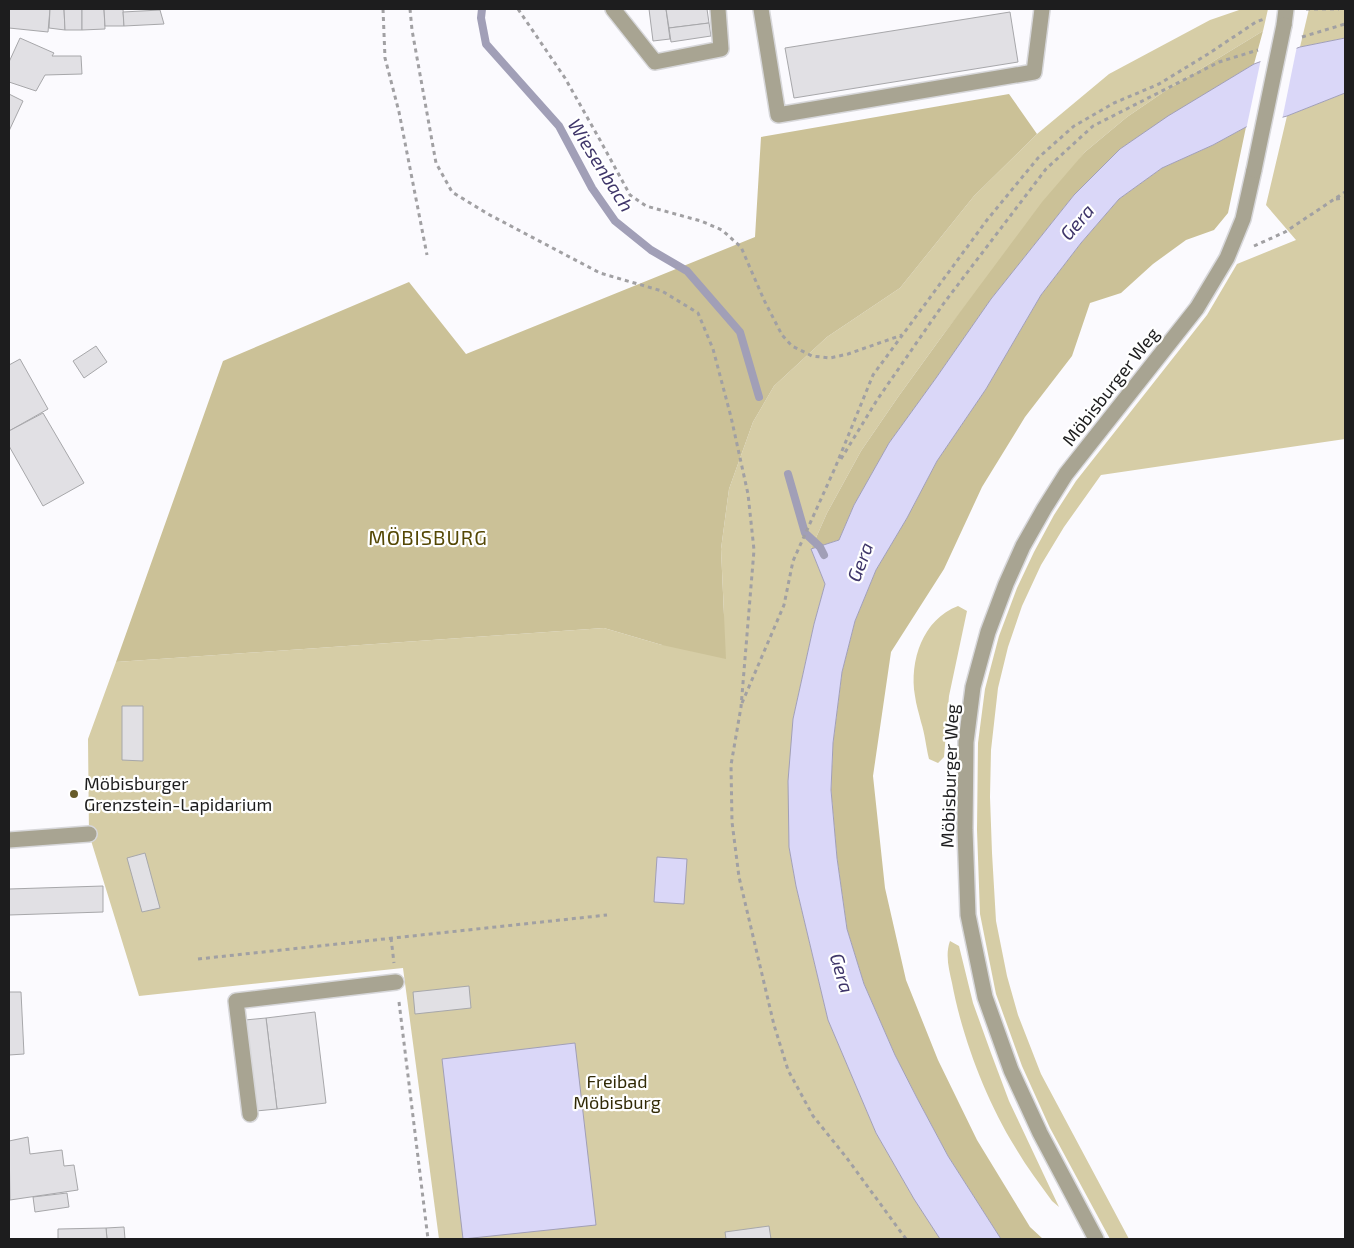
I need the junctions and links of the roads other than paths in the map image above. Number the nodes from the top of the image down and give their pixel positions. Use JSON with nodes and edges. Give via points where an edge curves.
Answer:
{"nodes":[{"id":1,"x":613,"y":9,"type":"edge"},
{"id":2,"x":718,"y":9,"type":"edge"},
{"id":3,"x":761,"y":9,"type":"edge"},
{"id":4,"x":1042,"y":9,"type":"edge"},
{"id":5,"x":1285,"y":14,"type":"edge"},
{"id":6,"x":89,"y":834,"type":"dead end"},
{"id":7,"x":9,"y":840,"type":"edge"},
{"id":8,"x":396,"y":982,"type":"road end"},
{"id":9,"x":250,"y":1114,"type":"dead end"},
{"id":10,"x":1096,"y":1239,"type":"edge"}],
"edges":[{"from":1,"to":2,"type":"street","via":[[655,62],[721,49]]},
{"from":3,"to":4,"type":"street","via":[[778,115],[1034,72]]},
{"from":5,"to":10,"type":"street","name":"Möbisburger Weg","bridge":true,"via":[[1243,219],[1227,258],[1197,308],[1066,474],[1044,509],[1006,584],[973,687],[966,742],[968,915],[985,997],[1011,1070]]},
{"from":6,"to":7,"type":"street"},
{"from":8,"to":9,"type":"street","via":[[236,1002]]}]}
